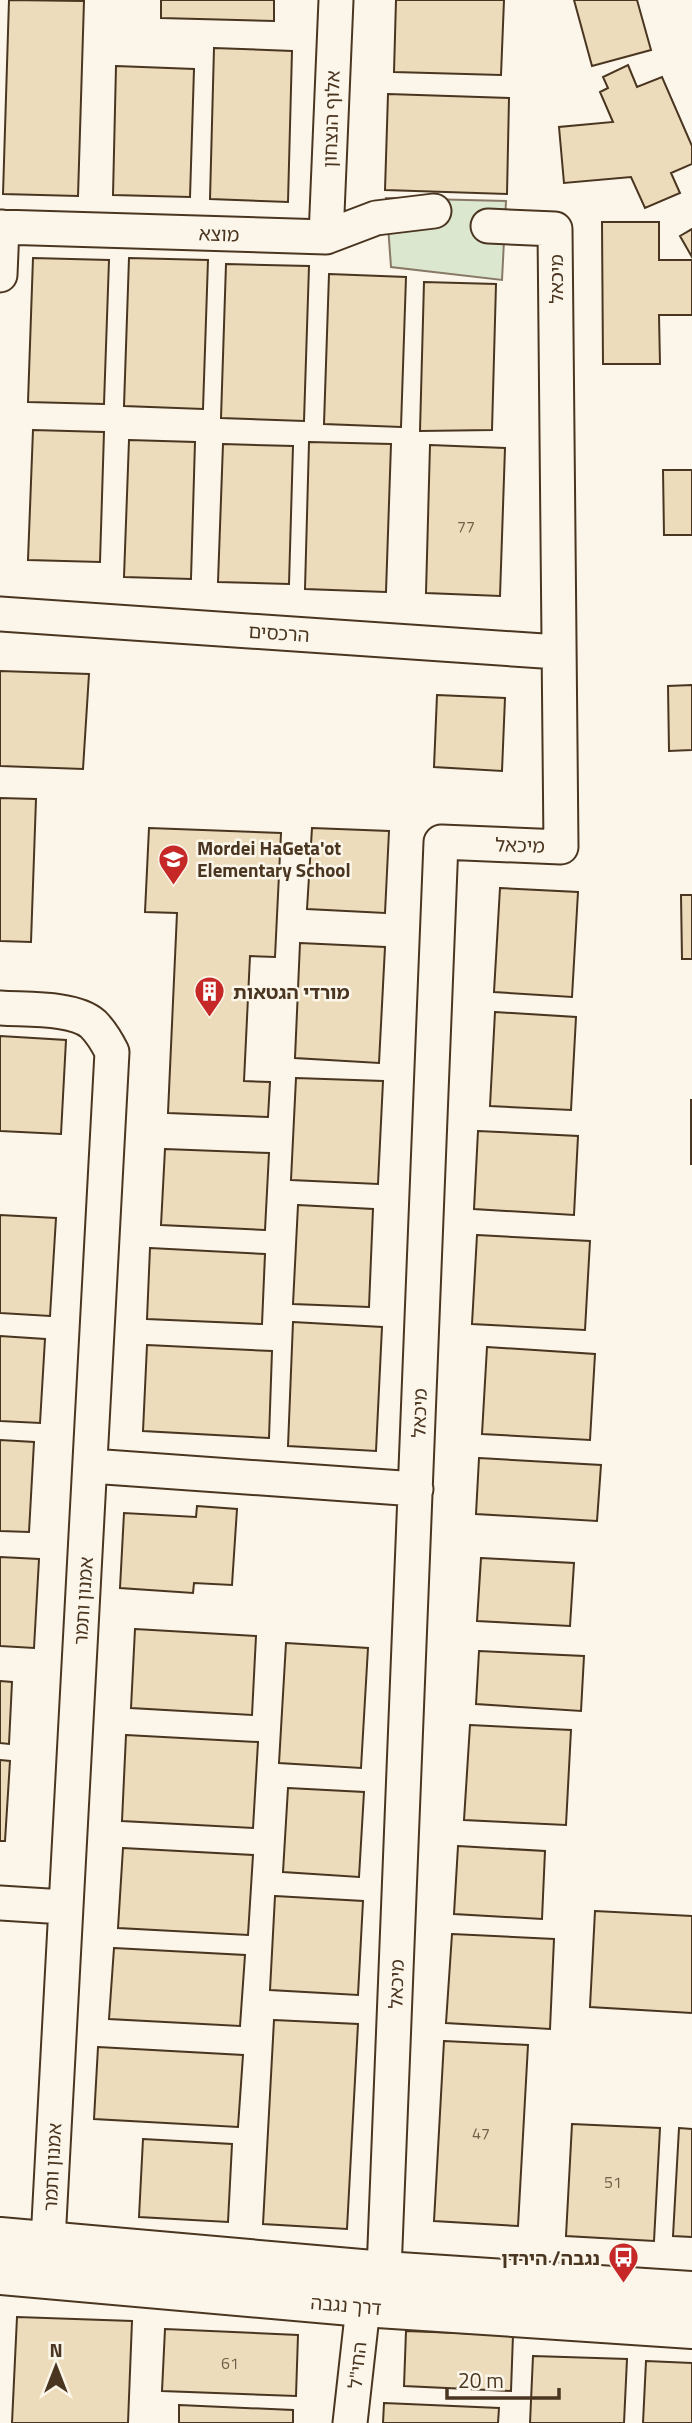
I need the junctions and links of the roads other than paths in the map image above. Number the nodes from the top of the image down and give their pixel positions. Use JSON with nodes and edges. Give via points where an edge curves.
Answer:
{"nodes":[{"id":1,"x":335,"y":0,"type":"edge"},
{"id":2,"x":434,"y":211,"type":"dead end"},
{"id":3,"x":488,"y":226,"type":"dead end"},
{"id":4,"x":1,"y":227,"type":"edge"},
{"id":5,"x":326,"y":237,"type":"junction"},
{"id":6,"x":0,"y":275,"type":"edge"},
{"id":7,"x":0,"y":614,"type":"edge"},
{"id":8,"x":558,"y":652,"type":"junction"},
{"id":9,"x":0,"y":1008,"type":"edge"},
{"id":10,"x":91,"y":1466,"type":"junction"},
{"id":11,"x":416,"y":1489,"type":"junction"},
{"id":12,"x":0,"y":1903,"type":"edge"},
{"id":13,"x":64,"y":1907,"type":"junction"},
{"id":14,"x":0,"y":2237,"type":"edge"},
{"id":15,"x":48,"y":2241,"type":"junction"},
{"id":16,"x":384,"y":2270,"type":"junction"},
{"id":17,"x":18,"y":2276,"type":"edge"},
{"id":18,"x":692,"y":2291,"type":"edge"},
{"id":19,"x":363,"y":2307,"type":"junction"},
{"id":20,"x":692,"y":2329,"type":"edge"},
{"id":21,"x":351,"y":2423,"type":"edge"}],
"edges":[{"from":1,"to":5,"type":"street","name":"אלוף הנצחון"},
{"from":2,"to":5,"type":"street","name":"מוצא","via":[[376,218]]},
{"from":3,"to":8,"type":"street","name":"מיכאל","via":[[555,229]]},
{"from":4,"to":5,"type":"street","name":"מוצא"},
{"from":4,"to":6,"type":"street"},
{"from":7,"to":8,"type":"street","name":"הרכסים"},
{"from":8,"to":11,"type":"street","name":"מיכאל","via":[[561,847],[441,842]]},
{"from":9,"to":10,"type":"street","name":"אמנון ותמר","via":[[71,1014],[91,1023],[111,1052]]},
{"from":10,"to":11,"type":"street"},
{"from":10,"to":13,"type":"street","name":"אמנון ותמר"},
{"from":11,"to":16,"type":"street","name":"מיכאל"},
{"from":12,"to":13,"type":"street"},
{"from":13,"to":15,"type":"street","name":"אמנון ותמר"},
{"from":14,"to":15,"type":"street","name":"דרך נגבה"},
{"from":15,"to":16,"type":"street","name":"דרך נגבה"},
{"from":15,"to":17,"type":"street","name":"אמנון ותמר"},
{"from":16,"to":18,"type":"street","name":"דרך נגבה"},
{"from":16,"to":19,"type":"street","name":"מיכאל"},
{"from":17,"to":19,"type":"street","name":"דרך נגבה"},
{"from":19,"to":20,"type":"street","name":"דרך נגבה"},
{"from":19,"to":21,"type":"street","name":"החי\"ל"}]}
